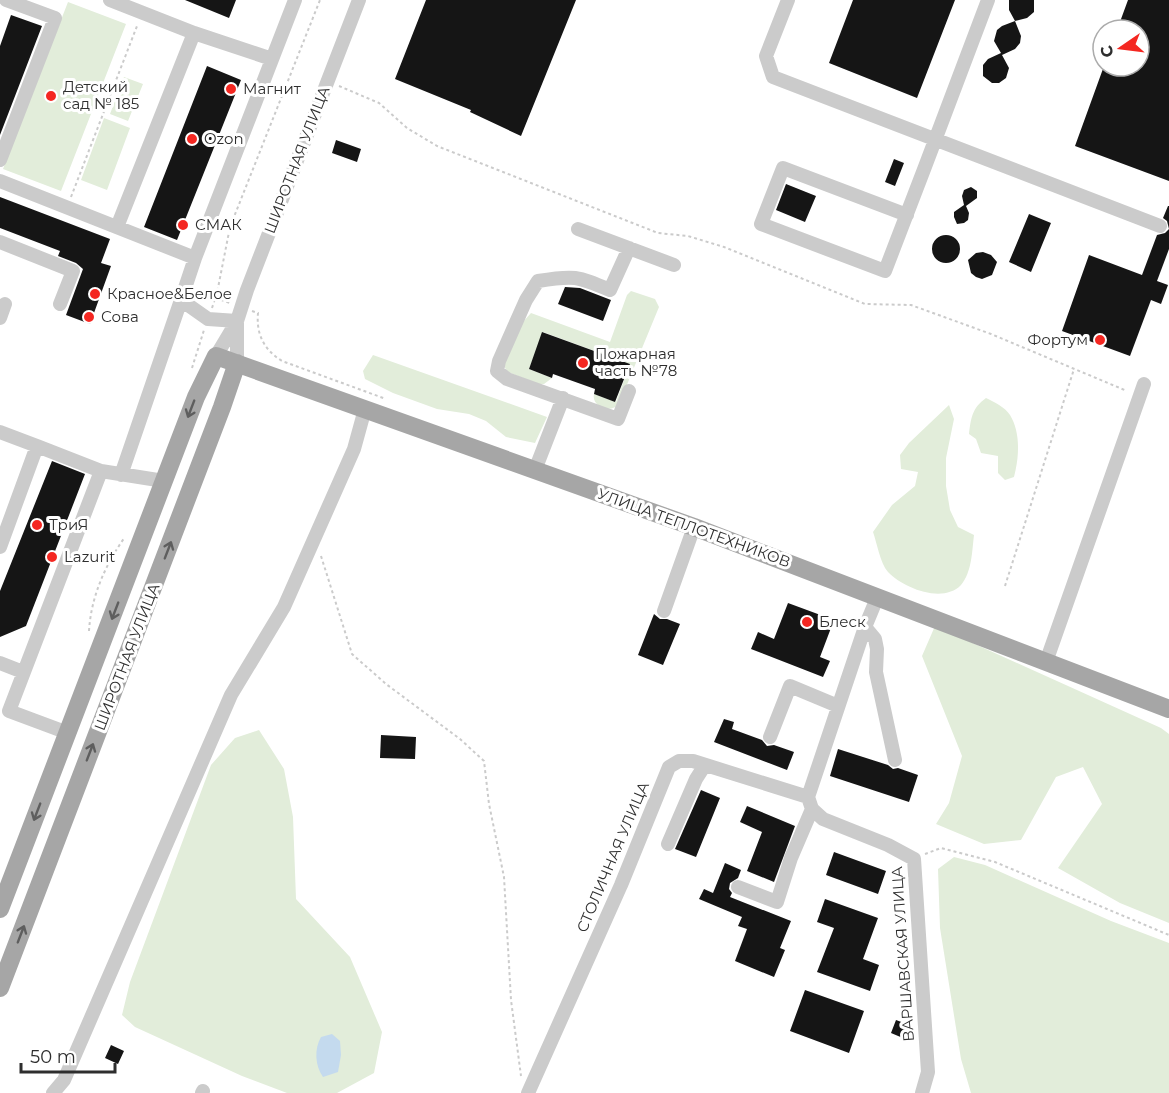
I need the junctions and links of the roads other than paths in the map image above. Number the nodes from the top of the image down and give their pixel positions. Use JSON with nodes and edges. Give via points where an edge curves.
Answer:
{"nodes":[{"id":1,"x":6,"y":0,"type":"edge"},
{"id":2,"x":110,"y":0,"type":"edge"},
{"id":3,"x":295,"y":0,"type":"edge"},
{"id":4,"x":359,"y":0,"type":"edge"},
{"id":5,"x":788,"y":0,"type":"edge"},
{"id":6,"x":988,"y":0,"type":"edge"},
{"id":7,"x":194,"y":33,"type":"junction"},
{"id":8,"x":272,"y":59,"type":"junction"},
{"id":9,"x":936,"y":140,"type":"junction"},
{"id":10,"x":0,"y":160,"type":"edge"},
{"id":11,"x":0,"y":182,"type":"edge"},
{"id":12,"x":907,"y":215,"type":"junction"},
{"id":13,"x":1160,"y":226,"type":"dead end"},
{"id":14,"x":117,"y":227,"type":"junction"},
{"id":15,"x":578,"y":229,"type":"dead end"},
{"id":16,"x":0,"y":242,"type":"edge"},
{"id":17,"x":629,"y":248,"type":"junction"},
{"id":18,"x":195,"y":258,"type":"junction"},
{"id":19,"x":674,"y":265,"type":"dead end"},
{"id":20,"x":181,"y":300,"type":"junction"},
{"id":21,"x":60,"y":304,"type":"dead end"},
{"id":22,"x":237,"y":321,"type":"junction"},
{"id":23,"x":216,"y":356,"type":"junction"},
{"id":24,"x":237,"y":363,"type":"junction"},
{"id":25,"x":1142,"y":390,"type":"road end"},
{"id":26,"x":629,"y":391,"type":"dead end"},
{"id":27,"x":563,"y":398,"type":"junction"},
{"id":28,"x":365,"y":409,"type":"junction"},
{"id":29,"x":0,"y":432,"type":"edge"},
{"id":30,"x":37,"y":446,"type":"junction"},
{"id":31,"x":535,"y":470,"type":"junction"},
{"id":32,"x":101,"y":471,"type":"junction"},
{"id":33,"x":121,"y":475,"type":"junction"},
{"id":34,"x":164,"y":481,"type":"junction"},
{"id":35,"x":694,"y":527,"type":"junction"},
{"id":36,"x":0,"y":547,"type":"edge"},
{"id":37,"x":877,"y":598,"type":"junction"},
{"id":38,"x":664,"y":611,"type":"dead end"},
{"id":39,"x":865,"y":627,"type":"junction"},
{"id":40,"x":1046,"y":662,"type":"junction"},
{"id":41,"x":0,"y":663,"type":"edge"},
{"id":42,"x":23,"y":672,"type":"junction"},
{"id":43,"x":838,"y":706,"type":"junction"},
{"id":44,"x":1169,"y":709,"type":"edge"},
{"id":45,"x":5,"y":713,"type":"edge"},
{"id":46,"x":68,"y":733,"type":"junction"},
{"id":47,"x":771,"y":736,"type":"dead end"},
{"id":48,"x":895,"y":760,"type":"dead end"},
{"id":49,"x":705,"y":765,"type":"junction"},
{"id":50,"x":810,"y":803,"type":"junction"},
{"id":51,"x":668,"y":844,"type":"dead end"},
{"id":52,"x":738,"y":887,"type":"dead end"},
{"id":53,"x":0,"y":909,"type":"edge"},
{"id":54,"x":0,"y":988,"type":"edge"},
{"id":55,"x":524,"y":1087,"type":"edge"},
{"id":56,"x":53,"y":1093,"type":"edge"},
{"id":57,"x":922,"y":1093,"type":"edge"}],
"edges":[{"from":1,"to":10,"type":"street","via":[[56,18]]},
{"from":2,"to":7,"type":"street"},
{"from":3,"to":8,"type":"street"},
{"from":4,"to":22,"type":"street","name":"ШИРОТНАЯ УЛИЦА"},
{"from":5,"to":9,"type":"street","via":[[766,56],[773,77]]},
{"from":6,"to":9,"type":"street"},
{"from":7,"to":8,"type":"street"},
{"from":7,"to":14,"type":"street"},
{"from":8,"to":18,"type":"street"},
{"from":9,"to":12,"type":"street"},
{"from":9,"to":13,"type":"street"},
{"from":11,"to":14,"type":"street"},
{"from":12,"to":12,"type":"street","via":[[783,168],[761,224],[885,271]]},
{"from":14,"to":18,"type":"street"},
{"from":15,"to":17,"type":"street"},
{"from":16,"to":21,"type":"street","via":[[73,271]]},
{"from":17,"to":19,"type":"street"},
{"from":17,"to":27,"type":"street","via":[[610,290],[581,277],[538,281],[499,360],[497,371],[507,379]]},
{"from":18,"to":20,"type":"street"},
{"from":20,"to":22,"type":"street","via":[[208,320]]},
{"from":20,"to":33,"type":"street"},
{"from":22,"to":23,"type":"street","name":"ШИРОТНАЯ УЛИЦА"},
{"from":22,"to":24,"type":"street","name":"ШИРОТНАЯ УЛИЦА"},
{"from":23,"to":24,"type":"main road","name":"УЛИЦА ТЕПЛОТЕХНИКОВ"},
{"from":23,"to":34,"type":"main road","name":"ШИРОТНАЯ УЛИЦА","one_way":true},
{"from":24,"to":28,"type":"main road","name":"УЛИЦА ТЕПЛОТЕХНИКОВ"},
{"from":54,"to":24,"type":"main road","name":"ШИРОТНАЯ УЛИЦА","one_way":true},
{"from":25,"to":40,"type":"street"},
{"from":26,"to":27,"type":"street","via":[[618,419]]},
{"from":27,"to":31,"type":"street"},
{"from":28,"to":31,"type":"main road","name":"УЛИЦА ТЕПЛОТЕХНИКОВ"},
{"from":28,"to":56,"type":"street","via":[[354,449],[285,607],[231,695],[63,1080]]},
{"from":29,"to":30,"type":"street"},
{"from":30,"to":32,"type":"street"},
{"from":30,"to":36,"type":"street"},
{"from":31,"to":35,"type":"main road","name":"УЛИЦА ТЕПЛОТЕХНИКОВ"},
{"from":32,"to":33,"type":"street"},
{"from":32,"to":42,"type":"street"},
{"from":33,"to":34,"type":"street"},
{"from":34,"to":46,"type":"main road","name":"ШИРОТНАЯ УЛИЦА","one_way":true},
{"from":35,"to":37,"type":"main road","name":"УЛИЦА ТЕПЛОТЕХНИКОВ"},
{"from":35,"to":38,"type":"street"},
{"from":37,"to":39,"type":"street"},
{"from":37,"to":40,"type":"main road","name":"УЛИЦА ТЕПЛОТЕХНИКОВ"},
{"from":39,"to":43,"type":"street"},
{"from":39,"to":48,"type":"street","via":[[878,649],[876,672]]},
{"from":40,"to":44,"type":"main road","name":"УЛИЦА ТЕПЛОТЕХНИКОВ"},
{"from":41,"to":42,"type":"street"},
{"from":42,"to":45,"type":"street"},
{"from":43,"to":47,"type":"street","via":[[790,686]]},
{"from":43,"to":50,"type":"street"},
{"from":45,"to":46,"type":"street"},
{"from":46,"to":53,"type":"main road","name":"ШИРОТНАЯ УЛИЦА","one_way":true},
{"from":49,"to":50,"type":"street","name":"СТОЛИЧНАЯ УЛИЦА"},
{"from":49,"to":51,"type":"street"},
{"from":49,"to":55,"type":"street","name":"СТОЛИЧНАЯ УЛИЦА","via":[[680,761],[669,767],[621,885]]},
{"from":50,"to":52,"type":"street","via":[[777,902]]},
{"from":50,"to":57,"type":"street","name":"ВАРШАВСКАЯ УЛИЦА","via":[[823,819],[914,859],[928,1072]]}]}
